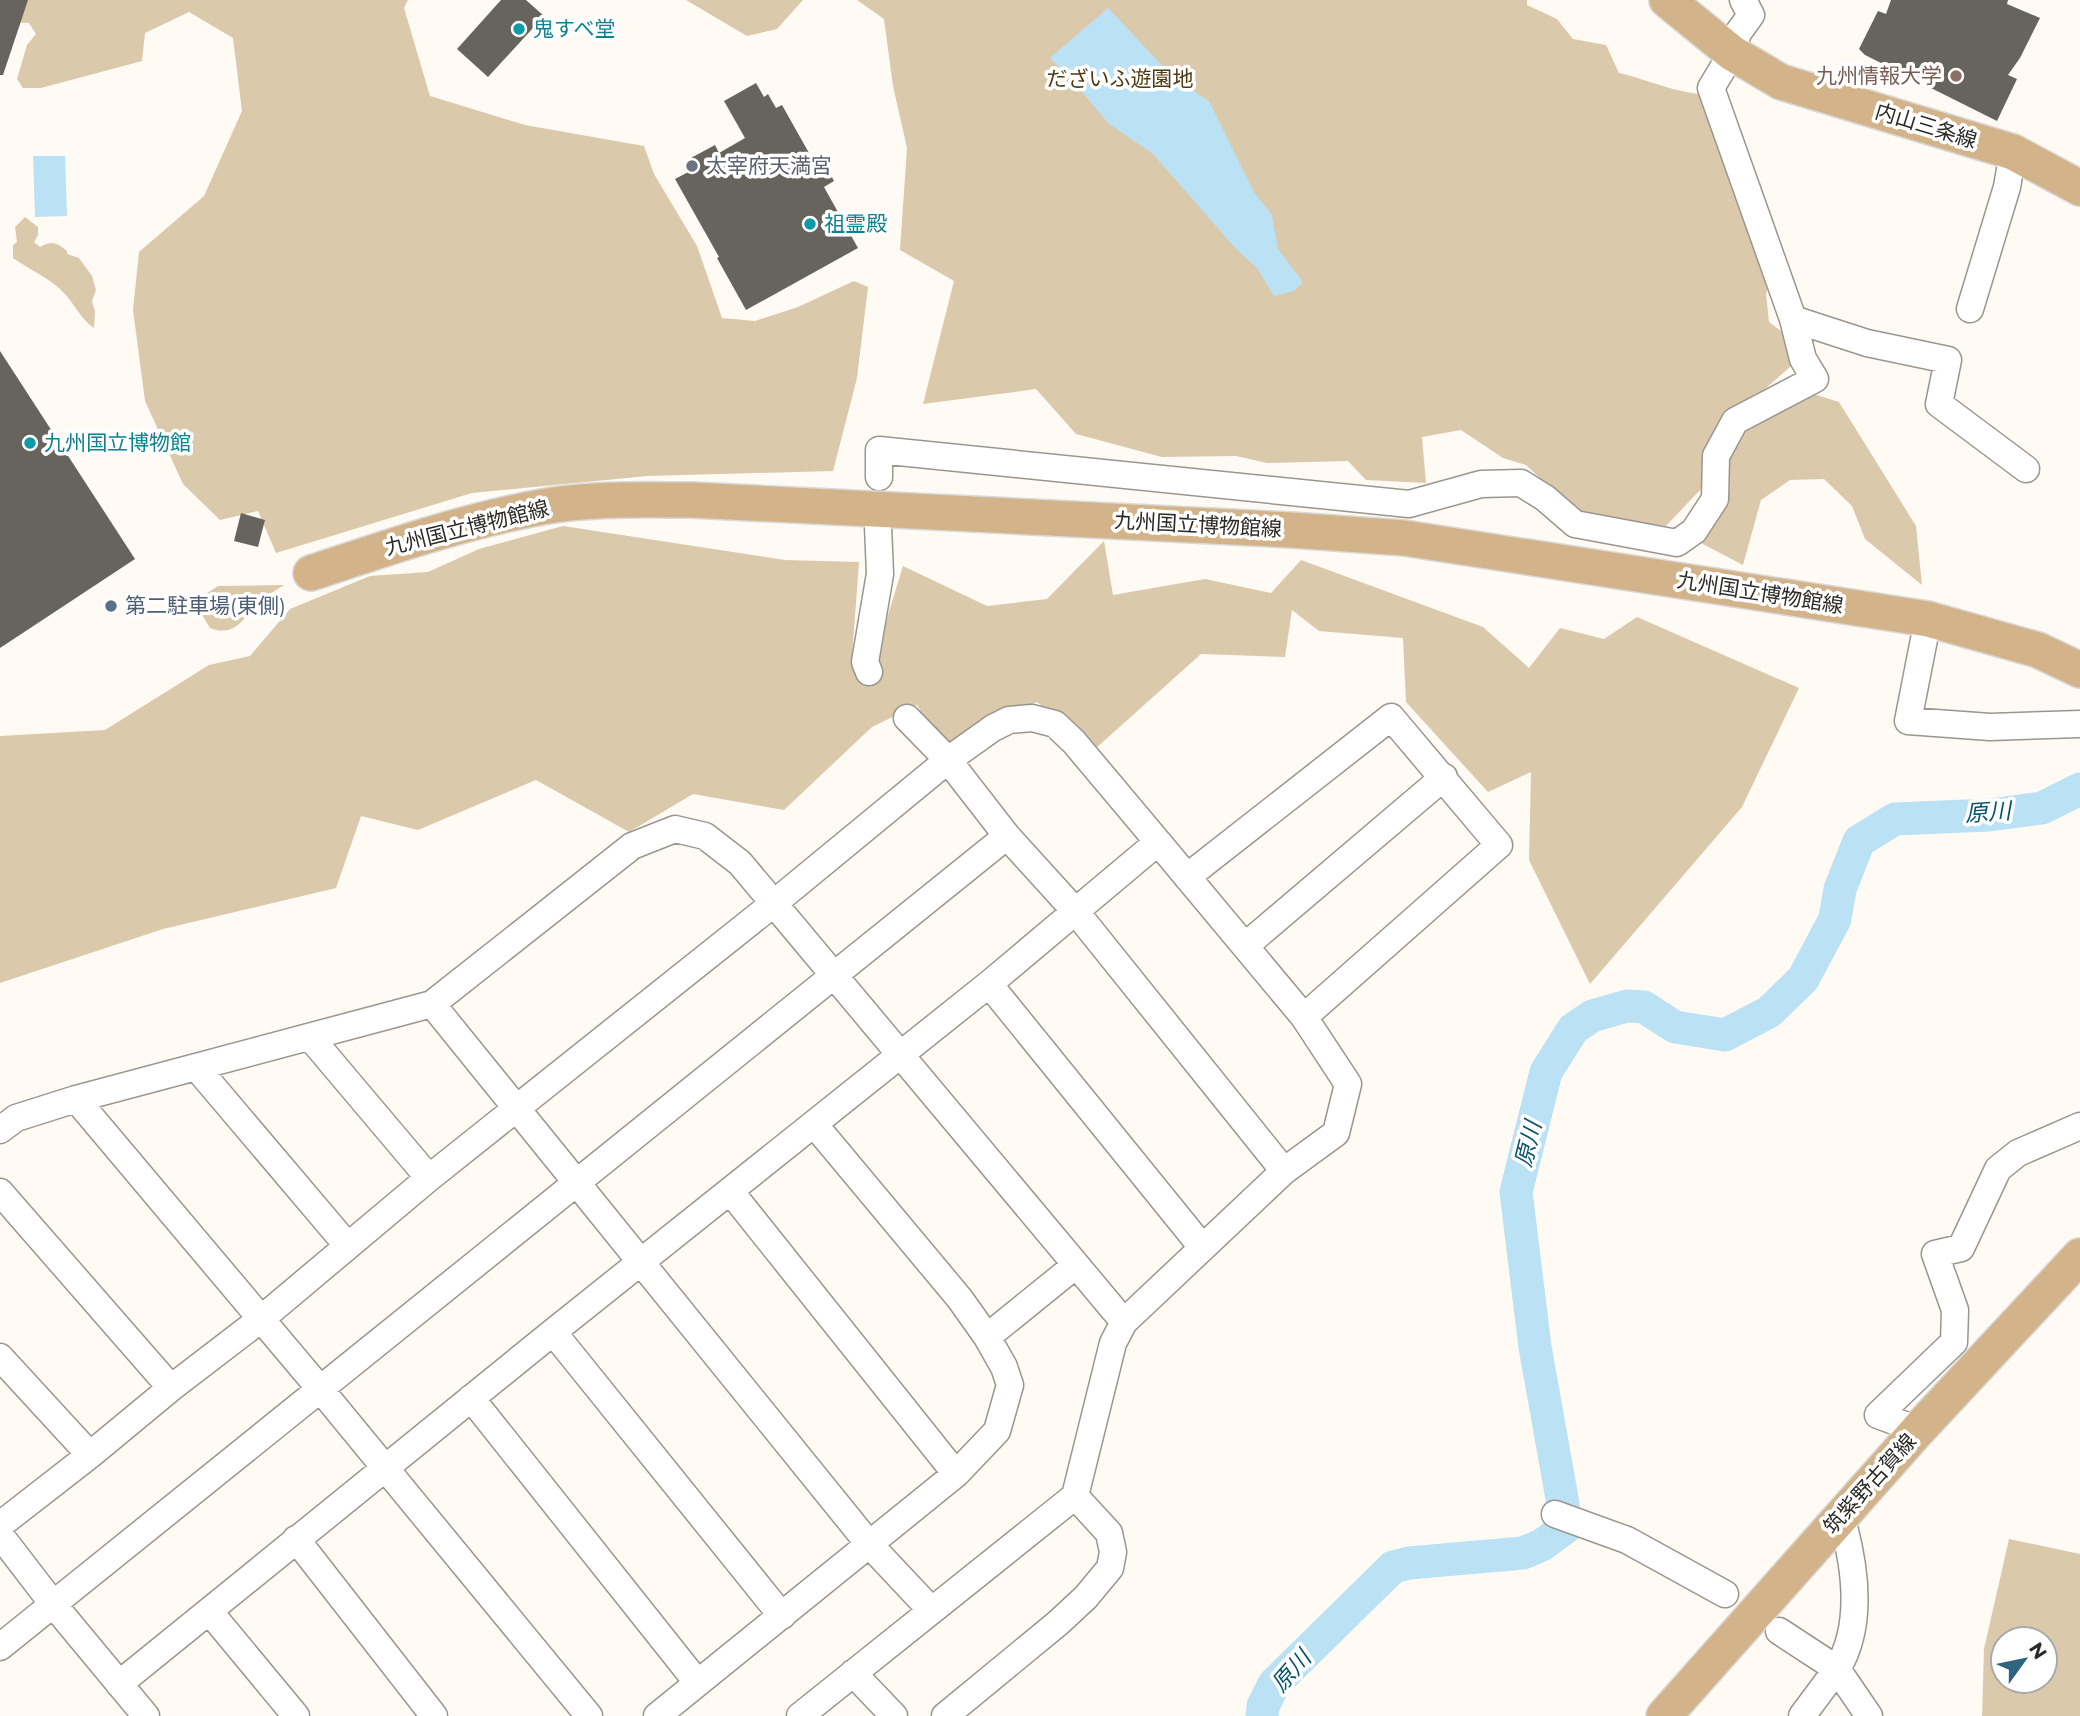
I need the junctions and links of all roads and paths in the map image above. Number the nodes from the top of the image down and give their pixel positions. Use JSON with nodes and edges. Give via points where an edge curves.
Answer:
{"nodes":[{"id":1,"x":1667,"y":0,"type":"edge"},
{"id":2,"x":1743,"y":0,"type":"edge"},
{"id":3,"x":1732,"y":53,"type":"junction"},
{"id":4,"x":2013,"y":152,"type":"junction"},
{"id":5,"x":2080,"y":188,"type":"edge"},
{"id":6,"x":1970,"y":309,"type":"dead end"},
{"id":7,"x":1793,"y":319,"type":"junction"},
{"id":8,"x":2026,"y":469,"type":"dead end"},
{"id":9,"x":879,"y":477,"type":"dead end"},
{"id":10,"x":878,"y":526,"type":"dead end"},
{"id":11,"x":311,"y":573,"type":"dead end"},
{"id":12,"x":1928,"y":619,"type":"junction"},
{"id":13,"x":2080,"y":670,"type":"edge"},
{"id":14,"x":869,"y":671,"type":"dead end"},
{"id":15,"x":907,"y":718,"type":"dead end"},
{"id":16,"x":2080,"y":724,"type":"edge"},
{"id":17,"x":947,"y":760,"type":"junction"},
{"id":18,"x":1444,"y":777,"type":"junction"},
{"id":19,"x":1007,"y":836,"type":"junction"},
{"id":20,"x":1158,"y":842,"type":"junction"},
{"id":21,"x":1187,"y":877,"type":"junction"},
{"id":22,"x":773,"y":904,"type":"junction"},
{"id":23,"x":1076,"y":912,"type":"junction"},
{"id":24,"x":1245,"y":946,"type":"junction"},
{"id":25,"x":834,"y":976,"type":"junction"},
{"id":26,"x":989,"y":984,"type":"junction"},
{"id":27,"x":432,"y":1004,"type":"junction"},
{"id":28,"x":1304,"y":1017,"type":"junction"},
{"id":29,"x":310,"y":1037,"type":"junction"},
{"id":30,"x":900,"y":1054,"type":"junction"},
{"id":31,"x":197,"y":1068,"type":"junction"},
{"id":32,"x":76,"y":1099,"type":"junction"},
{"id":33,"x":517,"y":1108,"type":"junction"},
{"id":34,"x":814,"y":1124,"type":"junction"},
{"id":35,"x":2080,"y":1126,"type":"edge"},
{"id":36,"x":0,"y":1130,"type":"edge"},
{"id":37,"x":1284,"y":1171,"type":"junction"},
{"id":38,"x":429,"y":1178,"type":"junction"},
{"id":39,"x":576,"y":1181,"type":"junction"},
{"id":40,"x":730,"y":1191,"type":"junction"},
{"id":41,"x":0,"y":1192,"type":"edge"},
{"id":42,"x":347,"y":1245,"type":"junction"},
{"id":43,"x":1202,"y":1247,"type":"junction"},
{"id":44,"x":2080,"y":1256,"type":"edge"},
{"id":45,"x":642,"y":1263,"type":"junction"},
{"id":46,"x":1076,"y":1265,"type":"junction"},
{"id":47,"x":261,"y":1319,"type":"junction"},
{"id":48,"x":1124,"y":1322,"type":"junction"},
{"id":49,"x":553,"y":1332,"type":"junction"},
{"id":50,"x":987,"y":1337,"type":"junction"},
{"id":51,"x":0,"y":1357,"type":"edge"},
{"id":52,"x":171,"y":1388,"type":"junction"},
{"id":53,"x":321,"y":1390,"type":"junction"},
{"id":54,"x":471,"y":1398,"type":"junction"},
{"id":55,"x":1917,"y":1430,"type":"junction"},
{"id":56,"x":90,"y":1455,"type":"junction"},
{"id":57,"x":386,"y":1469,"type":"junction"},
{"id":58,"x":956,"y":1474,"type":"junction"},
{"id":59,"x":1075,"y":1496,"type":"junction"},
{"id":60,"x":1555,"y":1514,"type":"dead end"},
{"id":61,"x":1841,"y":1516,"type":"junction"},
{"id":62,"x":0,"y":1525,"type":"edge"},
{"id":63,"x":0,"y":1535,"type":"edge"},
{"id":64,"x":296,"y":1539,"type":"junction"},
{"id":65,"x":869,"y":1544,"type":"junction"},
{"id":66,"x":1725,"y":1594,"type":"dead end"},
{"id":67,"x":53,"y":1604,"type":"junction"},
{"id":68,"x":930,"y":1610,"type":"junction"},
{"id":69,"x":209,"y":1611,"type":"junction"},
{"id":70,"x":782,"y":1616,"type":"junction"},
{"id":71,"x":1779,"y":1631,"type":"dead end"},
{"id":72,"x":0,"y":1647,"type":"edge"},
{"id":73,"x":1837,"y":1669,"type":"junction"},
{"id":74,"x":853,"y":1673,"type":"junction"},
{"id":75,"x":697,"y":1682,"type":"junction"},
{"id":76,"x":119,"y":1684,"type":"junction"},
{"id":77,"x":146,"y":1716,"type":"edge"},
{"id":78,"x":296,"y":1716,"type":"edge"},
{"id":79,"x":434,"y":1716,"type":"edge"},
{"id":80,"x":589,"y":1716,"type":"edge"},
{"id":81,"x":657,"y":1716,"type":"edge"},
{"id":82,"x":800,"y":1716,"type":"edge"},
{"id":83,"x":894,"y":1716,"type":"edge"},
{"id":84,"x":945,"y":1716,"type":"edge"},
{"id":85,"x":1664,"y":1716,"type":"edge"},
{"id":86,"x":1802,"y":1716,"type":"edge"},
{"id":87,"x":1869,"y":1716,"type":"edge"}],
"edges":[{"from":1,"to":3,"type":"main road","name":"内山三条線"},
{"from":2,"to":3,"type":"street","via":[[1751,15],[1738,33]]},
{"from":3,"to":4,"type":"main road","name":"内山三条線","via":[[1781,82]]},
{"from":3,"to":7,"type":"street","via":[[1712,88]]},
{"from":4,"to":5,"type":"main road","name":"内山三条線"},
{"from":4,"to":6,"type":"street"},
{"from":7,"to":8,"type":"street","via":[[1867,343],[1948,360],[1939,404]]},
{"from":7,"to":9,"type":"street","via":[[1803,359],[1815,379],[1735,421],[1716,456],[1715,499],[1694,531],[1677,543],[1575,524],[1521,484],[1481,484],[1409,504],[879,450]]},
{"from":10,"to":14,"type":"street","via":[[880,574],[865,662]]},
{"from":11,"to":12,"type":"main road","name":"九州国立博物館線","via":[[544,506],[692,500],[1404,538]]},
{"from":12,"to":13,"type":"main road","name":"九州国立博物館線","via":[[2038,650]]},
{"from":12,"to":16,"type":"street","via":[[1908,720],[1990,727]]},
{"from":15,"to":17,"type":"street"},
{"from":17,"to":19,"type":"street"},
{"from":17,"to":20,"type":"street","via":[[1010,720],[1032,718],[1055,724]]},
{"from":17,"to":22,"type":"street"},
{"from":18,"to":21,"type":"street","via":[[1391,718]]},
{"from":18,"to":24,"type":"street"},
{"from":18,"to":28,"type":"street","via":[[1499,845]]},
{"from":19,"to":23,"type":"street"},
{"from":19,"to":25,"type":"street"},
{"from":20,"to":21,"type":"street"},
{"from":20,"to":23,"type":"street"},
{"from":21,"to":24,"type":"street"},
{"from":22,"to":25,"type":"street"},
{"from":22,"to":27,"type":"street","via":[[740,863],[705,836],[675,829],[632,846]]},
{"from":22,"to":33,"type":"street"},
{"from":23,"to":26,"type":"street"},
{"from":23,"to":37,"type":"street"},
{"from":24,"to":28,"type":"street"},
{"from":25,"to":30,"type":"street"},
{"from":25,"to":39,"type":"street"},
{"from":26,"to":30,"type":"street"},
{"from":26,"to":43,"type":"street"},
{"from":27,"to":29,"type":"street"},
{"from":27,"to":33,"type":"street"},
{"from":28,"to":37,"type":"street","via":[[1348,1084],[1336,1133]]},
{"from":29,"to":31,"type":"street"},
{"from":29,"to":38,"type":"street"},
{"from":30,"to":34,"type":"street"},
{"from":30,"to":46,"type":"street"},
{"from":31,"to":32,"type":"street"},
{"from":31,"to":42,"type":"street"},
{"from":32,"to":36,"type":"street","via":[[16,1118]]},
{"from":32,"to":47,"type":"street"},
{"from":33,"to":38,"type":"street"},
{"from":33,"to":39,"type":"street"},
{"from":34,"to":40,"type":"street"},
{"from":34,"to":50,"type":"street"},
{"from":35,"to":55,"type":"street","via":[[2018,1153],[1998,1169],[1961,1248],[1935,1254],[1955,1310],[1954,1342],[1878,1415]]},
{"from":37,"to":43,"type":"street"},
{"from":38,"to":42,"type":"street"},
{"from":39,"to":45,"type":"street"},
{"from":39,"to":53,"type":"street"},
{"from":40,"to":45,"type":"street"},
{"from":40,"to":58,"type":"street"},
{"from":41,"to":52,"type":"street"},
{"from":42,"to":47,"type":"street"},
{"from":43,"to":48,"type":"street"},
{"from":44,"to":55,"type":"main road","name":"筑紫野古賀線"},
{"from":45,"to":49,"type":"street"},
{"from":45,"to":65,"type":"street"},
{"from":46,"to":48,"type":"street"},
{"from":46,"to":50,"type":"street"},
{"from":47,"to":52,"type":"street"},
{"from":47,"to":53,"type":"street"},
{"from":48,"to":59,"type":"street","via":[[1113,1343]]},
{"from":49,"to":54,"type":"street"},
{"from":49,"to":70,"type":"street"},
{"from":50,"to":58,"type":"street","via":[[1010,1385],[997,1431]]},
{"from":51,"to":56,"type":"street"},
{"from":52,"to":56,"type":"street"},
{"from":53,"to":57,"type":"street"},
{"from":53,"to":67,"type":"street"},
{"from":54,"to":57,"type":"street"},
{"from":54,"to":75,"type":"street"},
{"from":55,"to":61,"type":"main road","name":"筑紫野古賀線"},
{"from":56,"to":62,"type":"street"},
{"from":57,"to":64,"type":"street"},
{"from":57,"to":80,"type":"street"},
{"from":58,"to":65,"type":"street"},
{"from":59,"to":68,"type":"street"},
{"from":59,"to":84,"type":"street","via":[[1109,1533],[1110,1568],[1058,1623]]},
{"from":60,"to":66,"type":"street","via":[[1626,1540]]},
{"from":61,"to":73,"type":"street","via":[[1850,1548],[1854,1623]]},
{"from":61,"to":85,"type":"main road","name":"筑紫野古賀線"},
{"from":63,"to":67,"type":"street"},
{"from":64,"to":69,"type":"street"},
{"from":64,"to":79,"type":"street"},
{"from":65,"to":68,"type":"street"},
{"from":65,"to":70,"type":"street"},
{"from":67,"to":72,"type":"street"},
{"from":67,"to":76,"type":"street"},
{"from":68,"to":74,"type":"street"},
{"from":69,"to":76,"type":"street"},
{"from":69,"to":78,"type":"street"},
{"from":70,"to":75,"type":"street"},
{"from":71,"to":73,"type":"street"},
{"from":73,"to":86,"type":"street"},
{"from":73,"to":87,"type":"street"},
{"from":74,"to":82,"type":"street"},
{"from":74,"to":83,"type":"street"},
{"from":75,"to":81,"type":"street"},
{"from":76,"to":77,"type":"street"}]}
